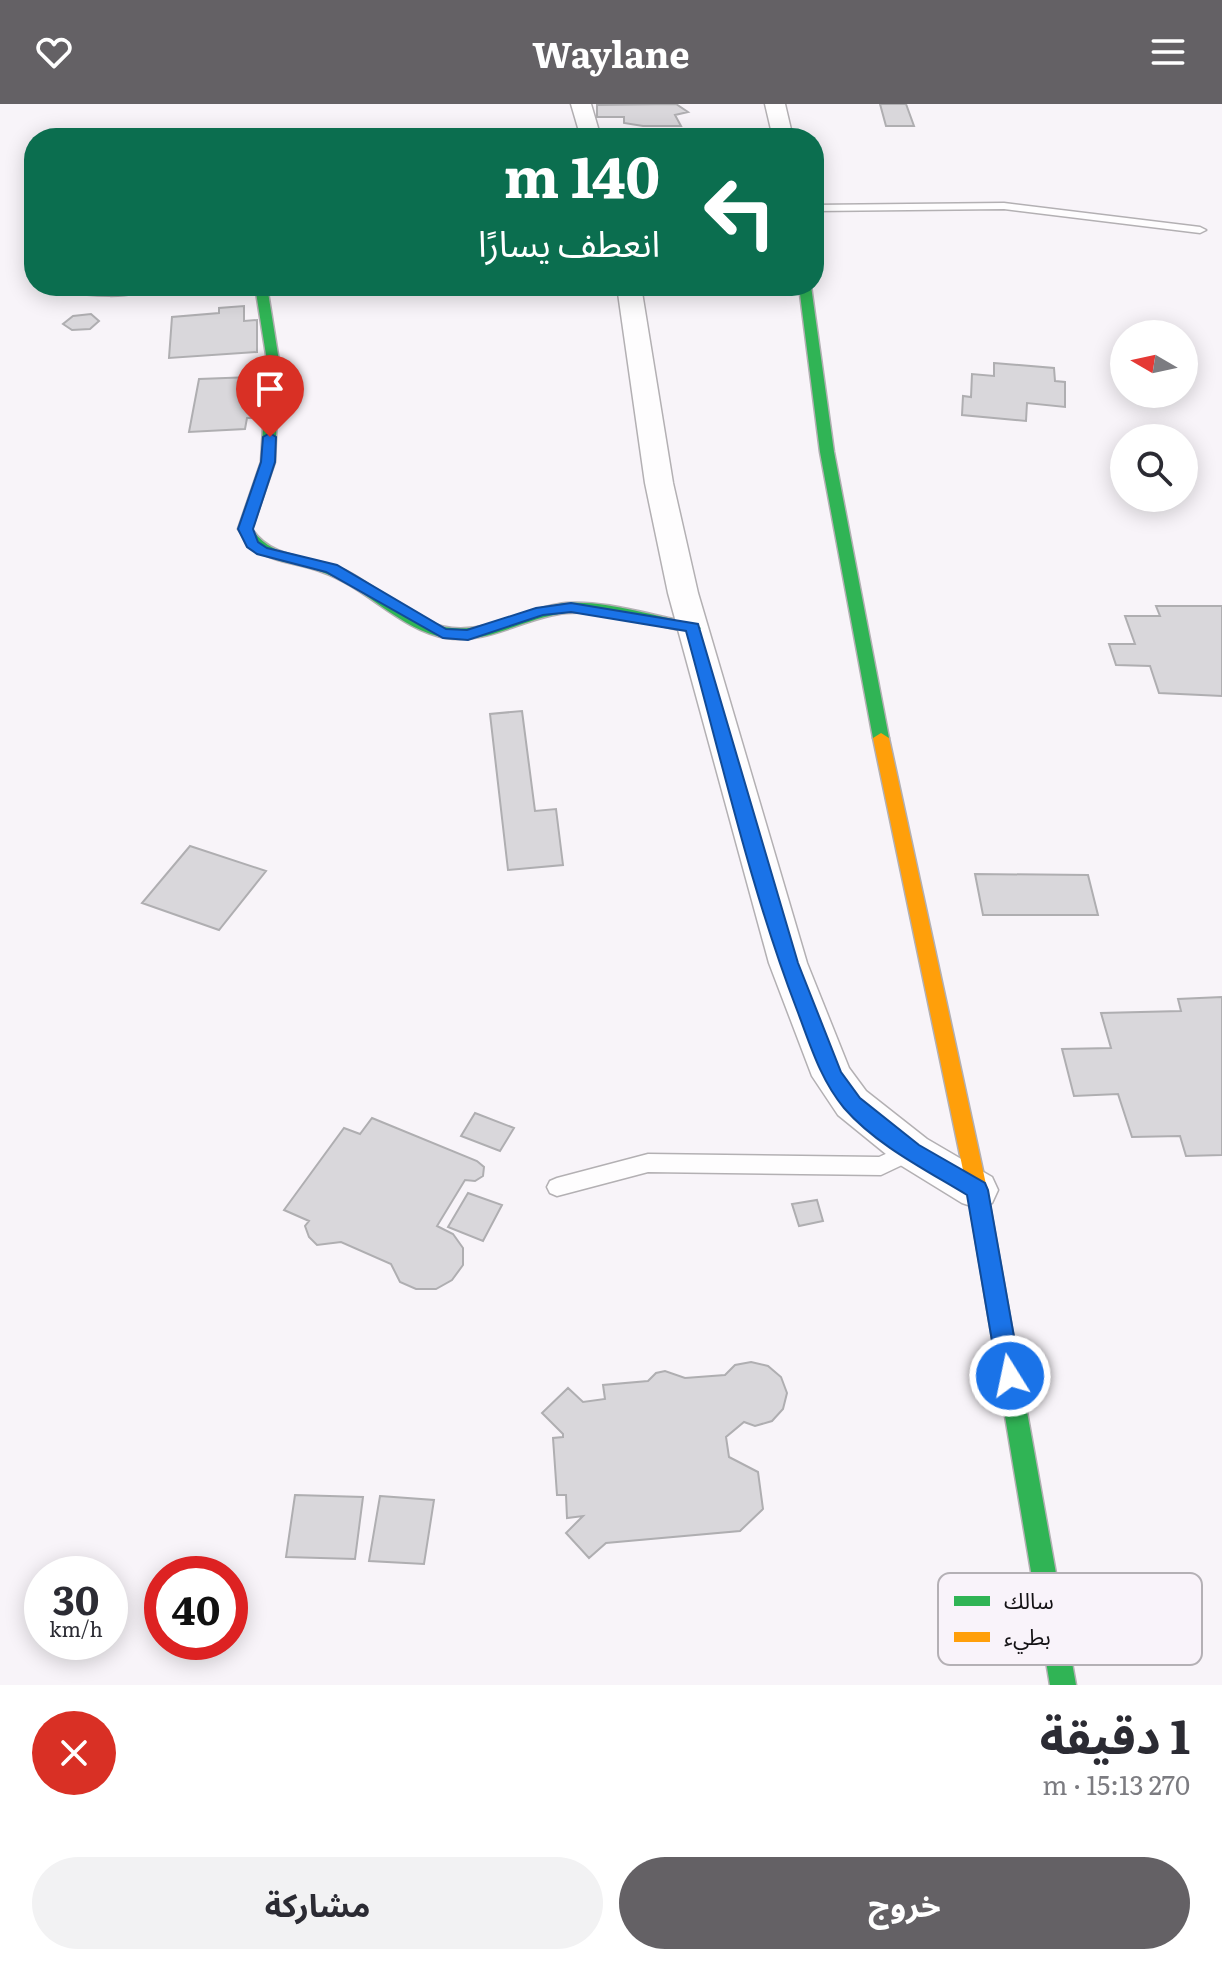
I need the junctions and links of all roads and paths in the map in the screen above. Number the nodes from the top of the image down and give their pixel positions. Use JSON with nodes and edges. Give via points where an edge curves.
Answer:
{"nodes":[{"id":1,"x":581,"y":104,"type":"edge"},
{"id":2,"x":775,"y":104,"type":"edge"},
{"id":3,"x":588,"y":128,"type":"edge"},
{"id":4,"x":781,"y":128,"type":"edge"},
{"id":5,"x":824,"y":208,"type":"edge"},
{"id":6,"x":1200,"y":230,"type":"dead end"},
{"id":7,"x":263,"y":296,"type":"edge"},
{"id":8,"x":631,"y":296,"type":"edge"},
{"id":9,"x":806,"y":296,"type":"edge"},
{"id":10,"x":693,"y":628,"type":"junction"},
{"id":11,"x":912,"y":1151,"type":"junction"},
{"id":12,"x":557,"y":1187,"type":"dead end"},
{"id":13,"x":977,"y":1190,"type":"junction"},
{"id":14,"x":1044,"y":1573,"type":"edge"},
{"id":15,"x":1060,"y":1665,"type":"edge"},
{"id":16,"x":1063,"y":1685,"type":"edge"}],
"edges":[{"from":1,"to":3,"type":"street"},
{"from":2,"to":4,"type":"street"},
{"from":5,"to":6,"type":"lane","via":[[1004,206]]},
{"from":7,"to":10,"type":"street","via":[[273,361],[268,462],[245,529],[252,544],[331,569],[443,633],[468,635],[541,611],[571,607]]},
{"from":8,"to":10,"type":"street","via":[[659,483]]},
{"from":9,"to":13,"type":"street","via":[[827,452],[893,804]]},
{"from":10,"to":11,"type":"street","via":[[788,963],[832,1076],[852,1103]]},
{"from":11,"to":12,"type":"lane","via":[[881,1166],[648,1163]]},
{"from":11,"to":13,"type":"street"},
{"from":13,"to":14,"type":"street"},
{"from":15,"to":16,"type":"street"}]}
